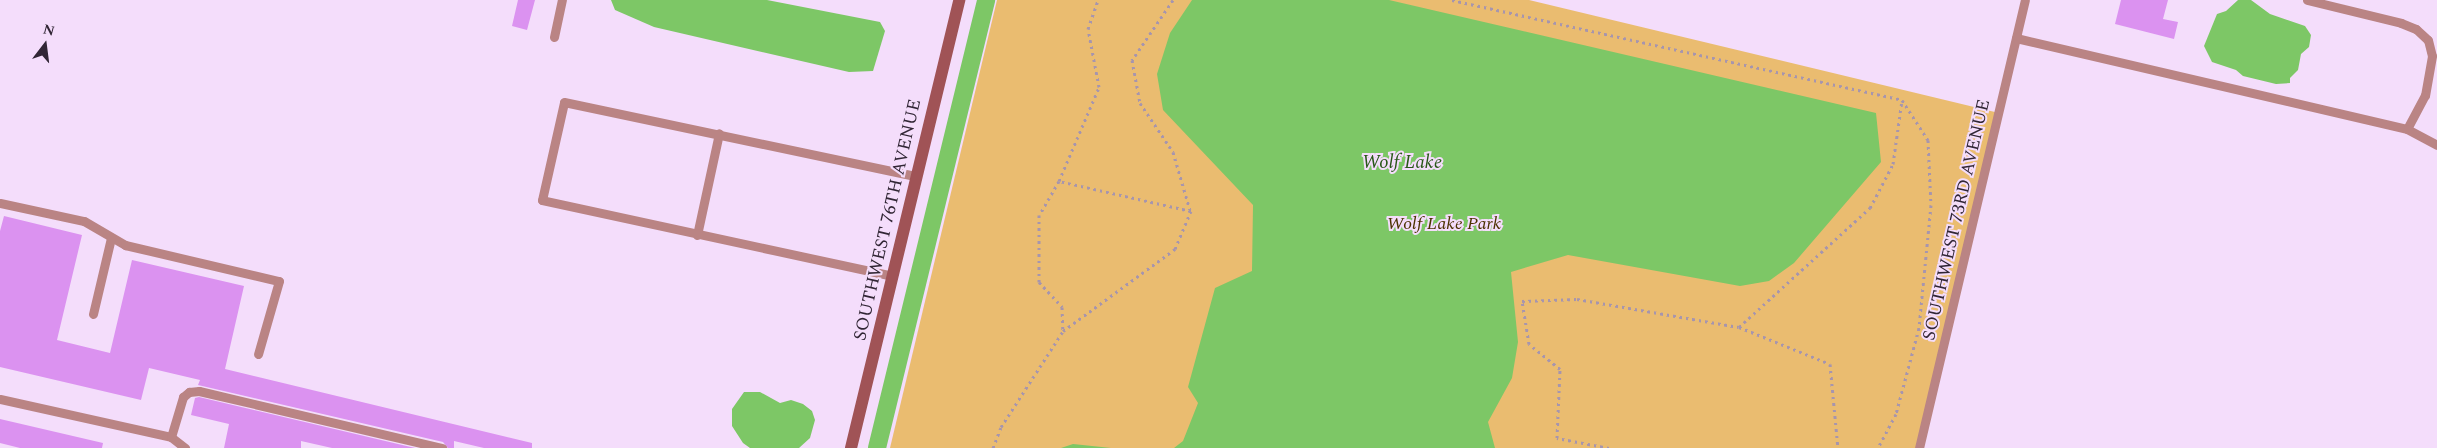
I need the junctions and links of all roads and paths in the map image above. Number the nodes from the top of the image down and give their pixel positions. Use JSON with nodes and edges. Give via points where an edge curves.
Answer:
{"nodes":[{"id":1,"x":562,"y":0,"type":"edge"},
{"id":2,"x":959,"y":0,"type":"edge"},
{"id":3,"x":1098,"y":0,"type":"edge"},
{"id":4,"x":1173,"y":0,"type":"edge"},
{"id":5,"x":1452,"y":0,"type":"edge"},
{"id":6,"x":2025,"y":0,"type":"edge"},
{"id":7,"x":2307,"y":0,"type":"edge"},
{"id":8,"x":554,"y":37,"type":"dead end"},
{"id":9,"x":2016,"y":38,"type":"junction"},
{"id":10,"x":1902,"y":100,"type":"junction"},
{"id":11,"x":2407,"y":129,"type":"junction"},
{"id":12,"x":719,"y":132,"type":"junction"},
{"id":13,"x":2437,"y":145,"type":"edge"},
{"id":14,"x":916,"y":176,"type":"junction"},
{"id":15,"x":1059,"y":181,"type":"junction"},
{"id":16,"x":0,"y":203,"type":"edge"},
{"id":17,"x":1191,"y":211,"type":"junction"},
{"id":18,"x":697,"y":235,"type":"junction"},
{"id":19,"x":111,"y":238,"type":"junction"},
{"id":20,"x":892,"y":276,"type":"junction"},
{"id":21,"x":93,"y":314,"type":"dead end"},
{"id":22,"x":1739,"y":327,"type":"junction"},
{"id":23,"x":1063,"y":331,"type":"junction"},
{"id":24,"x":258,"y":354,"type":"dead end"},
{"id":25,"x":0,"y":399,"type":"edge"},
{"id":26,"x":171,"y":437,"type":"junction"},
{"id":27,"x":186,"y":448,"type":"edge"},
{"id":28,"x":442,"y":448,"type":"edge"},
{"id":29,"x":851,"y":448,"type":"edge"},
{"id":30,"x":993,"y":448,"type":"edge"},
{"id":31,"x":1609,"y":448,"type":"edge"},
{"id":32,"x":1838,"y":448,"type":"edge"},
{"id":33,"x":1878,"y":448,"type":"edge"},
{"id":34,"x":1919,"y":448,"type":"edge"}],
"edges":[{"from":1,"to":8,"type":"lane"},
{"from":2,"to":14,"type":"street","name":"SOUTHWEST 76TH AVENUE"},
{"from":3,"to":15,"type":"path","via":[[1088,29],[1099,87]]},
{"from":4,"to":17,"type":"path","via":[[1132,60],[1140,103],[1173,152]]},
{"from":5,"to":10,"type":"path"},
{"from":6,"to":9,"type":"lane","name":"SOUTHWEST 73RD AVENUE"},
{"from":7,"to":11,"type":"lane","via":[[2401,23],[2416,29],[2428,40],[2432,56],[2425,96]]},
{"from":9,"to":11,"type":"lane"},
{"from":9,"to":34,"type":"lane","name":"SOUTHWEST 73RD AVENUE"},
{"from":10,"to":22,"type":"path","via":[[1893,164],[1870,208]]},
{"from":10,"to":33,"type":"path","via":[[1928,140],[1931,206],[1919,328],[1896,414]]},
{"from":11,"to":13,"type":"lane"},
{"from":12,"to":14,"type":"lane"},
{"from":12,"to":18,"type":"lane"},
{"from":12,"to":18,"type":"lane","via":[[564,102],[542,200]]},
{"from":14,"to":20,"type":"street","name":"SOUTHWEST 76TH AVENUE"},
{"from":15,"to":17,"type":"path"},
{"from":15,"to":23,"type":"path","via":[[1038,215],[1039,282],[1062,307]]},
{"from":16,"to":19,"type":"lane","via":[[84,221]]},
{"from":17,"to":23,"type":"path","via":[[1175,249]]},
{"from":18,"to":20,"type":"lane"},
{"from":19,"to":21,"type":"lane"},
{"from":19,"to":24,"type":"lane","via":[[125,245],[279,281]]},
{"from":20,"to":29,"type":"street","name":"SOUTHWEST 76TH AVENUE"},
{"from":22,"to":31,"type":"path","via":[[1577,299],[1522,301],[1530,344],[1560,369],[1557,438]]},
{"from":22,"to":32,"type":"path","via":[[1830,364]]},
{"from":23,"to":30,"type":"path","via":[[1001,427]]},
{"from":25,"to":26,"type":"lane"},
{"from":26,"to":27,"type":"lane"},
{"from":26,"to":28,"type":"lane","via":[[183,397],[189,392],[199,391]]}]}
